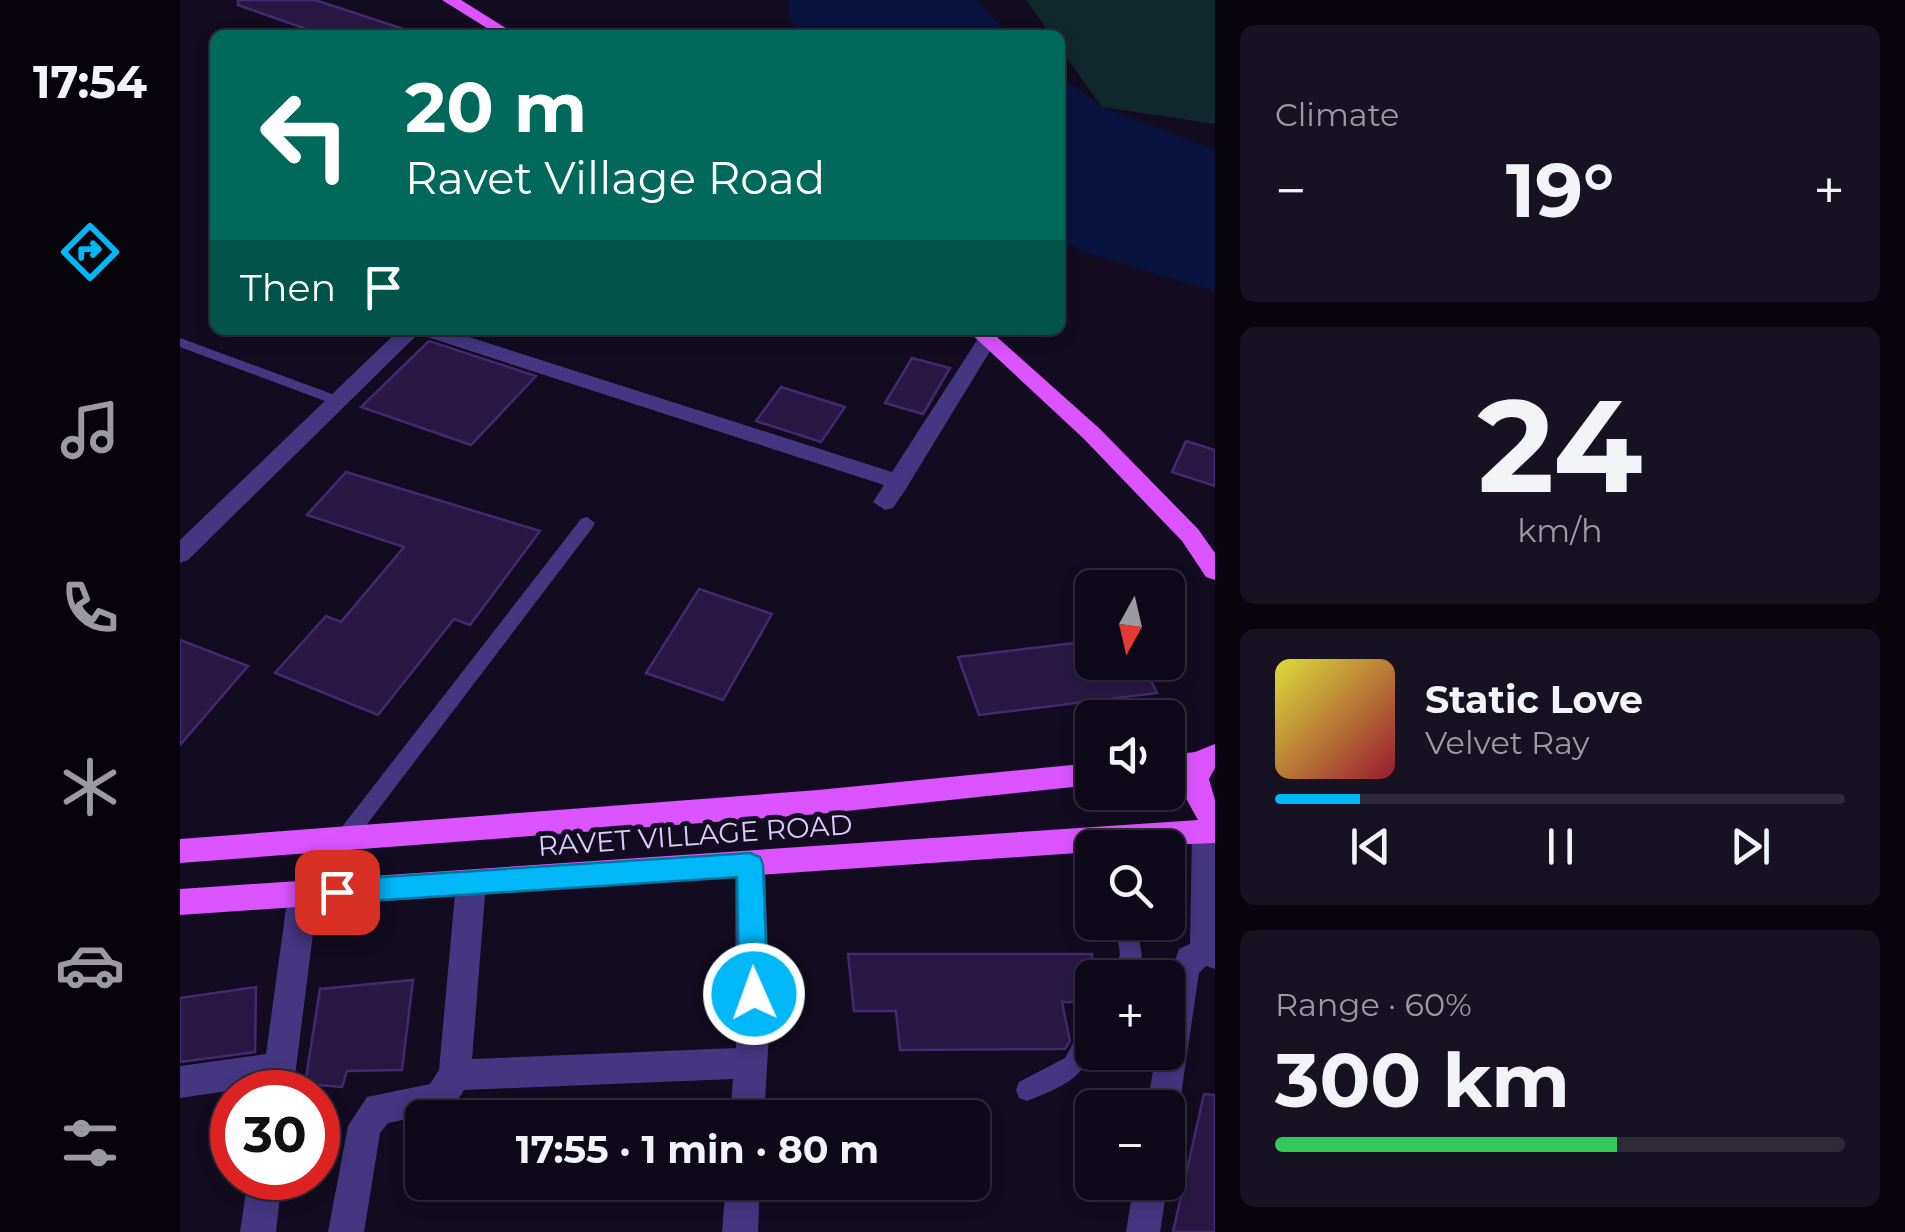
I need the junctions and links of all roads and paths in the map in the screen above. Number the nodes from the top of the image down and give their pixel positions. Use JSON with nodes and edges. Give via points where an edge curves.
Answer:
{"nodes":[{"id":1,"x":450,"y":0,"type":"edge"},
{"id":2,"x":501,"y":30,"type":"edge"},
{"id":3,"x":406,"y":335,"type":"edge"},
{"id":4,"x":442,"y":335,"type":"edge"},
{"id":5,"x":981,"y":335,"type":"edge"},
{"id":6,"x":983,"y":335,"type":"edge"},
{"id":7,"x":180,"y":342,"type":"edge"},
{"id":8,"x":338,"y":401,"type":"junction"},
{"id":9,"x":899,"y":482,"type":"junction"},
{"id":10,"x":886,"y":502,"type":"dead end"},
{"id":11,"x":587,"y":523,"type":"dead end"},
{"id":12,"x":1190,"y":535,"type":"junction"},
{"id":13,"x":180,"y":554,"type":"edge"},
{"id":14,"x":1215,"y":554,"type":"edge"},
{"id":15,"x":1215,"y":571,"type":"edge"},
{"id":16,"x":1207,"y":759,"type":"edge"},
{"id":17,"x":1075,"y":776,"type":"edge"},
{"id":18,"x":1212,"y":827,"type":"edge"},
{"id":19,"x":1185,"y":831,"type":"edge"},
{"id":20,"x":345,"y":838,"type":"junction"},
{"id":21,"x":1075,"y":845,"type":"edge"},
{"id":22,"x":180,"y":851,"type":"edge"},
{"id":23,"x":750,"y":865,"type":"junction"},
{"id":24,"x":471,"y":882,"type":"junction"},
{"id":25,"x":303,"y":894,"type":"junction"},
{"id":26,"x":180,"y":902,"type":"edge"},
{"id":27,"x":1210,"y":954,"type":"edge"},
{"id":28,"x":751,"y":1062,"type":"junction"},
{"id":29,"x":1075,"y":1062,"type":"edge"},
{"id":30,"x":280,"y":1070,"type":"edge"},
{"id":31,"x":456,"y":1075,"type":"junction"},
{"id":32,"x":210,"y":1081,"type":"edge"},
{"id":33,"x":180,"y":1082,"type":"edge"},
{"id":34,"x":1027,"y":1090,"type":"dead end"},
{"id":35,"x":1165,"y":1090,"type":"edge"},
{"id":36,"x":749,"y":1100,"type":"edge"},
{"id":37,"x":262,"y":1200,"type":"edge"},
{"id":38,"x":742,"y":1200,"type":"edge"},
{"id":39,"x":1148,"y":1200,"type":"edge"},
{"id":40,"x":258,"y":1232,"type":"edge"},
{"id":41,"x":346,"y":1232,"type":"edge"},
{"id":42,"x":740,"y":1232,"type":"edge"},
{"id":43,"x":1143,"y":1232,"type":"edge"}],
"edges":[{"from":1,"to":2,"type":"main road"},
{"from":3,"to":8,"type":"street"},
{"from":4,"to":9,"type":"street"},
{"from":5,"to":9,"type":"street"},
{"from":6,"to":12,"type":"main road"},
{"from":7,"to":8,"type":"lane"},
{"from":8,"to":13,"type":"street"},
{"from":9,"to":10,"type":"street"},
{"from":11,"to":20,"type":"lane"},
{"from":12,"to":14,"type":"main road"},
{"from":12,"to":15,"type":"main road"},
{"from":16,"to":18,"type":"main road","via":[[1194,784]]},
{"from":17,"to":20,"type":"main road","name":"RAVET VILLAGE ROAD"},
{"from":18,"to":19,"type":"main road","name":"RAVET VILLAGE ROAD"},
{"from":18,"to":27,"type":"street"},
{"from":20,"to":22,"type":"main road","name":"RAVET VILLAGE ROAD"},
{"from":21,"to":23,"type":"main road","name":"RAVET VILLAGE ROAD"},
{"from":23,"to":24,"type":"main road","name":"RAVET VILLAGE ROAD"},
{"from":23,"to":28,"type":"street"},
{"from":24,"to":25,"type":"main road","name":"RAVET VILLAGE ROAD"},
{"from":24,"to":31,"type":"street"},
{"from":25,"to":26,"type":"main road","name":"RAVET VILLAGE ROAD"},
{"from":25,"to":30,"type":"street"},
{"from":27,"to":35,"type":"street","via":[[1190,959],[1184,973]]},
{"from":28,"to":31,"type":"street"},
{"from":28,"to":36,"type":"street"},
{"from":29,"to":34,"type":"lane"},
{"from":31,"to":41,"type":"street","via":[[439,1099],[380,1108],[365,1126]]},
{"from":32,"to":33,"type":"street"},
{"from":37,"to":40,"type":"street"},
{"from":38,"to":42,"type":"street"},
{"from":39,"to":43,"type":"street"}]}
